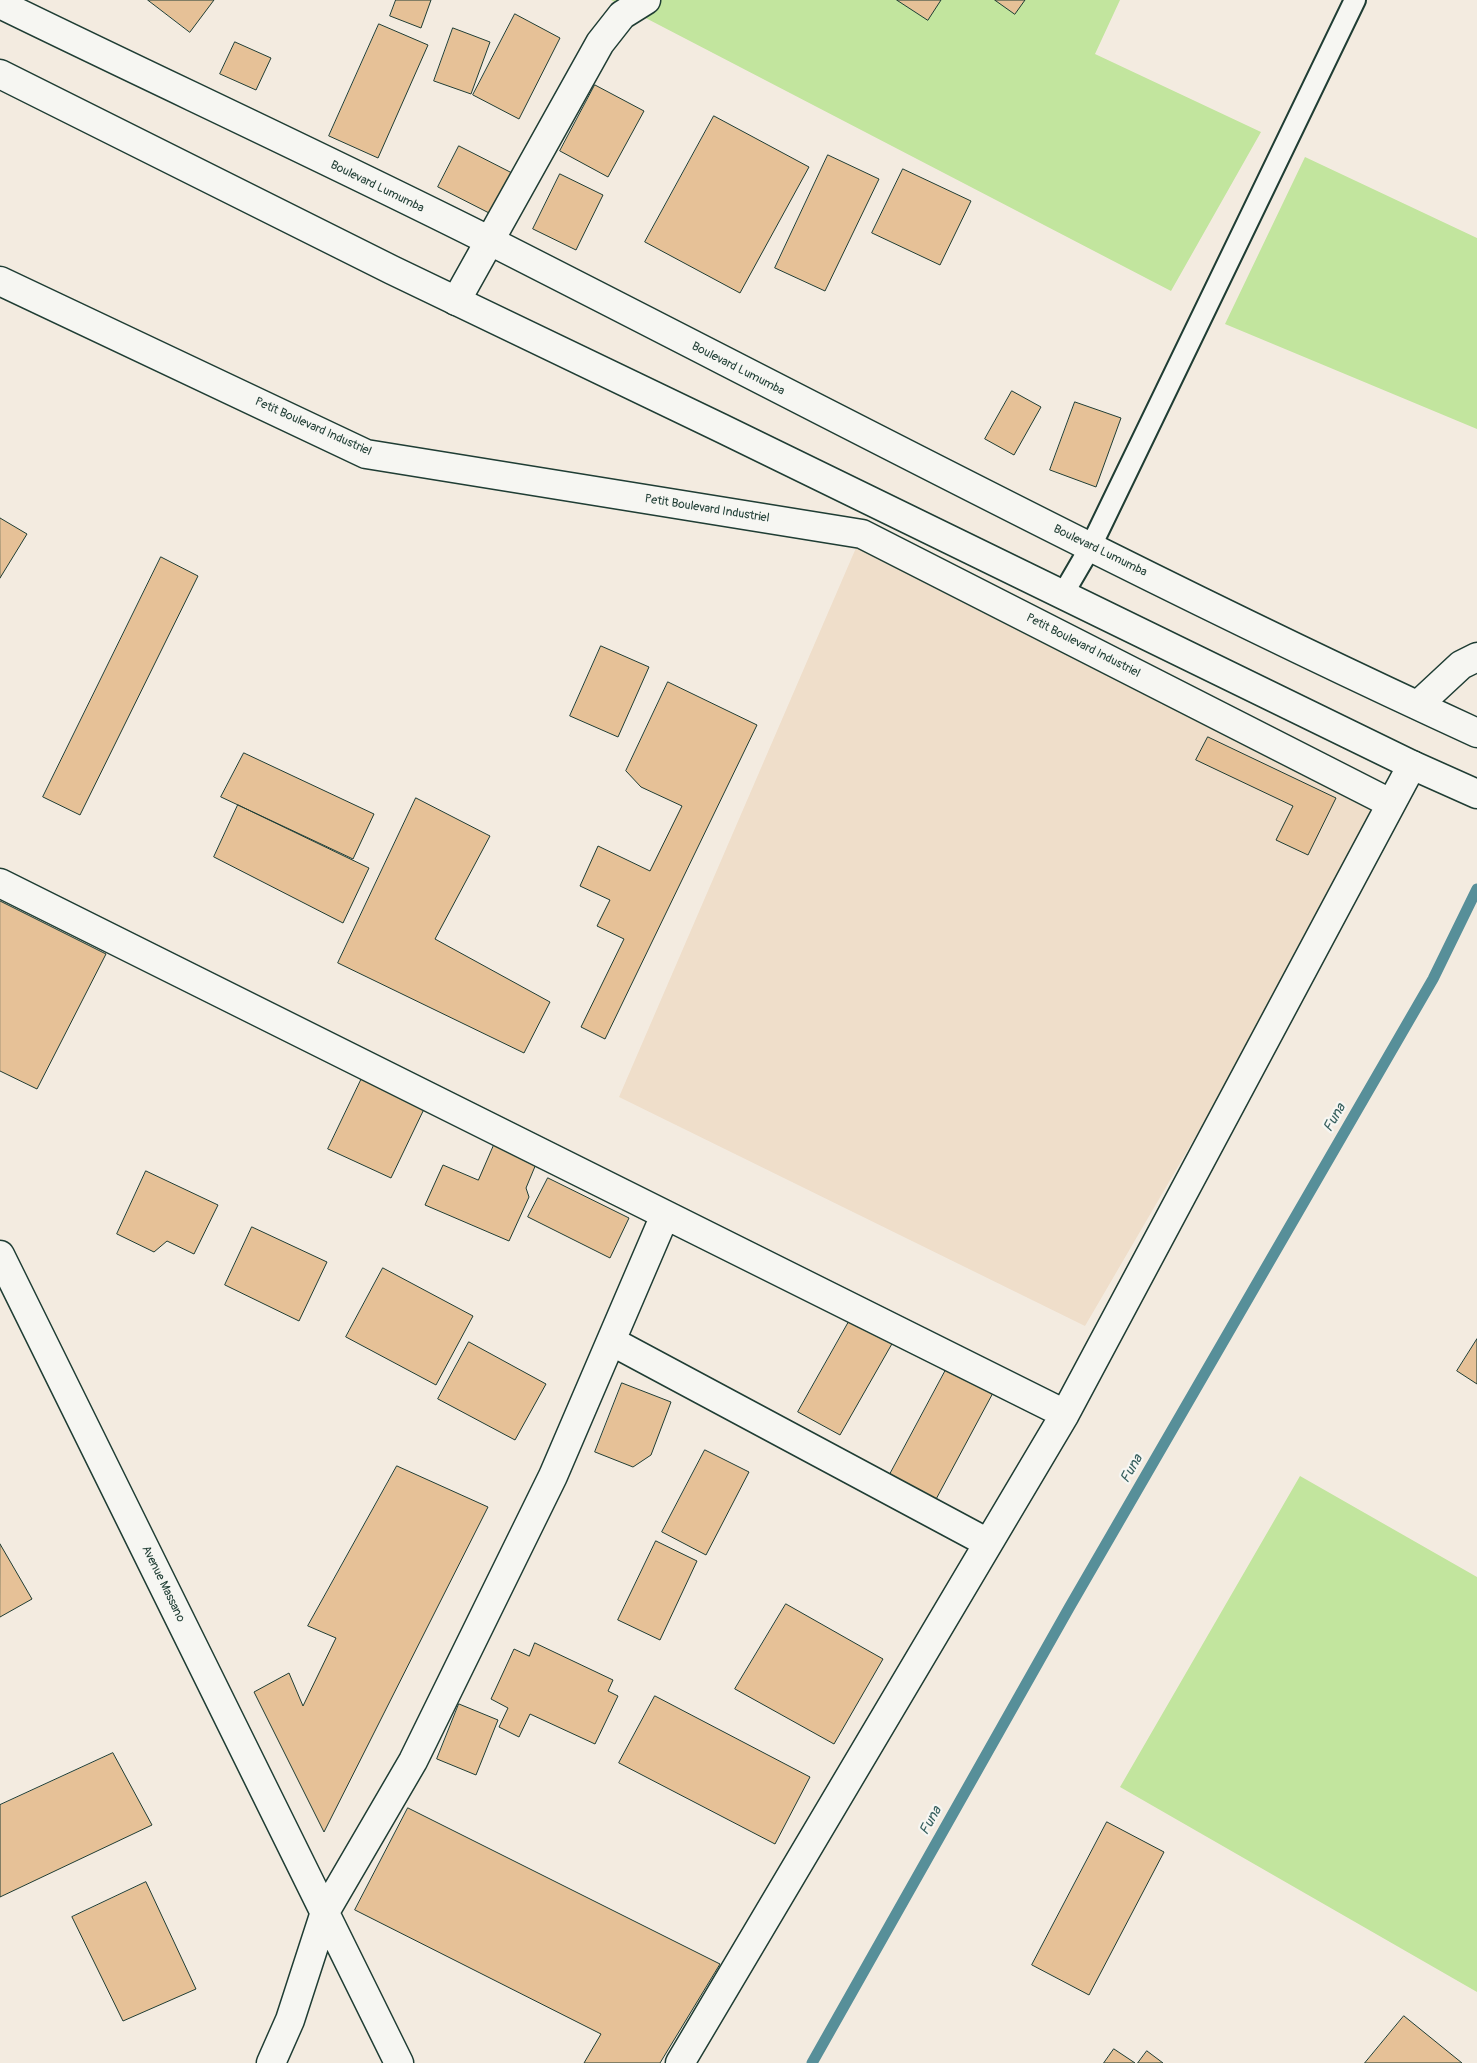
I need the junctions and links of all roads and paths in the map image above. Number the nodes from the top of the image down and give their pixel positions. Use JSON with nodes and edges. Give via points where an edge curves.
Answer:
{"nodes":[{"id":1,"x":646,"y":0,"type":"edge"},
{"id":2,"x":1355,"y":0,"type":"edge"},
{"id":3,"x":0,"y":4,"type":"edge"},
{"id":4,"x":0,"y":74,"type":"edge"},
{"id":5,"x":488,"y":240,"type":"junction"},
{"id":6,"x":0,"y":281,"type":"edge"},
{"id":7,"x":456,"y":301,"type":"junction"},
{"id":8,"x":1091,"y":546,"type":"junction"},
{"id":9,"x":1063,"y":594,"type":"junction"},
{"id":10,"x":1477,"y":657,"type":"edge"},
{"id":11,"x":1418,"y":706,"type":"junction"},
{"id":12,"x":1477,"y":732,"type":"edge"},
{"id":13,"x":1412,"y":765,"type":"junction"},
{"id":14,"x":1468,"y":790,"type":"edge"},
{"id":15,"x":1390,"y":803,"type":"junction"},
{"id":16,"x":0,"y":882,"type":"edge"},
{"id":17,"x":665,"y":1216,"type":"junction"},
{"id":18,"x":0,"y":1255,"type":"edge"},
{"id":19,"x":611,"y":1341,"type":"junction"},
{"id":20,"x":1065,"y":1414,"type":"junction"},
{"id":21,"x":988,"y":1543,"type":"junction"},
{"id":22,"x":325,"y":1912,"type":"junction"},
{"id":23,"x":271,"y":2063,"type":"edge"},
{"id":24,"x":399,"y":2063,"type":"edge"},
{"id":25,"x":680,"y":2063,"type":"edge"}],
"edges":[{"from":1,"to":5,"type":"street","via":[[622,15],[600,43]]},
{"from":2,"to":8,"type":"lane"},
{"from":3,"to":5,"type":"street","name":"Boulevard Lumumba"},
{"from":4,"to":7,"type":"street"},
{"from":5,"to":7,"type":"street"},
{"from":5,"to":8,"type":"street","name":"Boulevard Lumumba"},
{"from":6,"to":15,"type":"street","name":"Petit Boulevard Industriel","via":[[366,454],[862,534]]},
{"from":7,"to":9,"type":"street"},
{"from":8,"to":9,"type":"lane"},
{"from":8,"to":11,"type":"street","name":"Boulevard Lumumba"},
{"from":9,"to":13,"type":"street"},
{"from":10,"to":11,"type":"street","via":[[1461,665]]},
{"from":11,"to":12,"type":"street","name":"Boulevard Lumumba"},
{"from":13,"to":14,"type":"street"},
{"from":13,"to":15,"type":"street"},
{"from":15,"to":20,"type":"street"},
{"from":16,"to":17,"type":"street"},
{"from":17,"to":19,"type":"street"},
{"from":17,"to":20,"type":"street"},
{"from":18,"to":22,"type":"street","name":"Avenue Massano"},
{"from":19,"to":21,"type":"street"},
{"from":19,"to":22,"type":"street","via":[[553,1476],[413,1761]]},
{"from":20,"to":21,"type":"street"},
{"from":21,"to":25,"type":"street"},
{"from":22,"to":23,"type":"street","via":[[290,2020]]},
{"from":22,"to":24,"type":"street","name":"Avenue Massano"}]}
